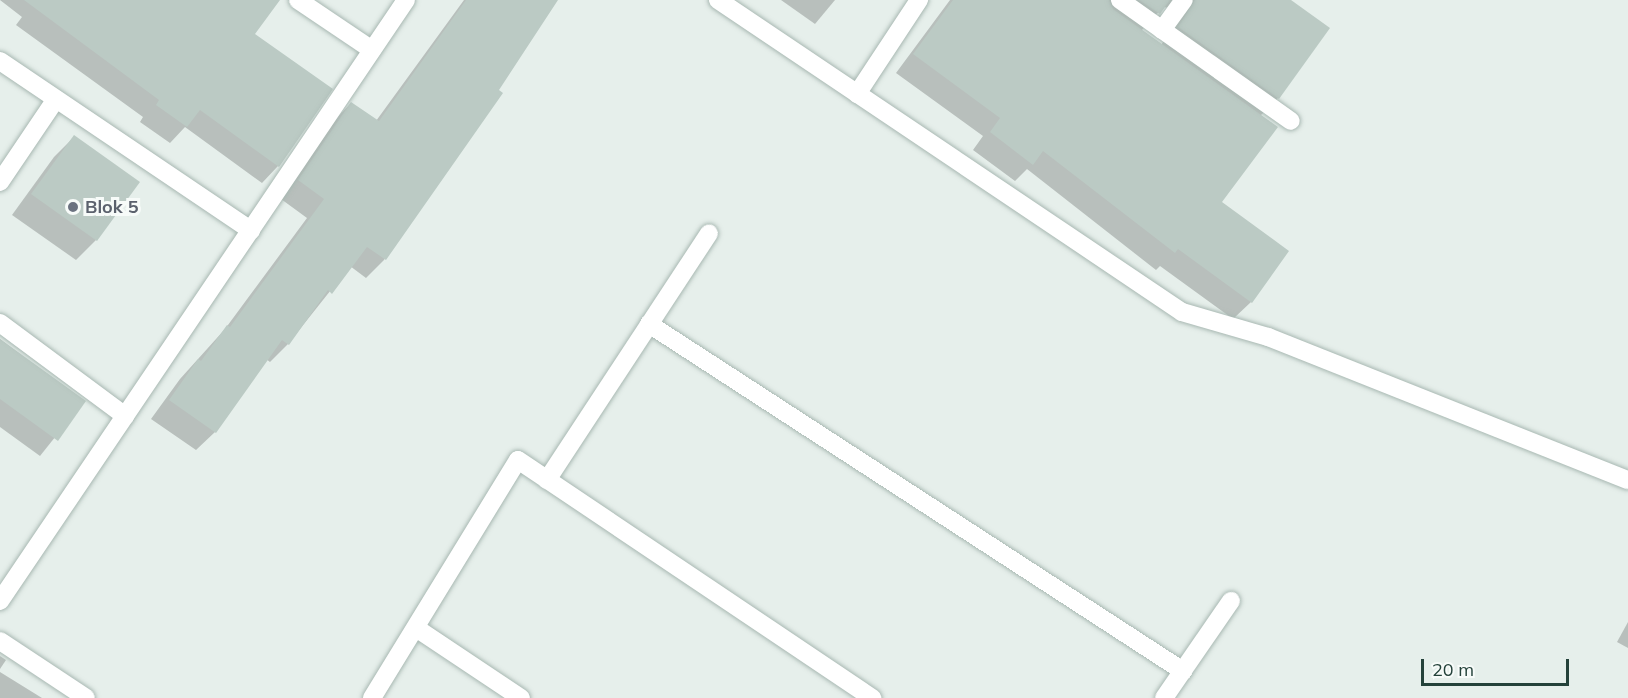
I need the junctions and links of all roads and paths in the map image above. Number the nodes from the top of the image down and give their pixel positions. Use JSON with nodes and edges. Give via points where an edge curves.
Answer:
{"nodes":[{"id":1,"x":298,"y":0,"type":"edge"},
{"id":2,"x":406,"y":0,"type":"edge"},
{"id":3,"x":718,"y":0,"type":"edge"},
{"id":4,"x":919,"y":0,"type":"edge"},
{"id":5,"x":1120,"y":0,"type":"edge"},
{"id":6,"x":1184,"y":0,"type":"edge"},
{"id":7,"x":1162,"y":30,"type":"junction"},
{"id":8,"x":372,"y":50,"type":"junction"},
{"id":9,"x":0,"y":61,"type":"edge"},
{"id":10,"x":857,"y":94,"type":"junction"},
{"id":11,"x":56,"y":99,"type":"junction"},
{"id":12,"x":1291,"y":121,"type":"dead end"},
{"id":13,"x":0,"y":182,"type":"edge"},
{"id":14,"x":251,"y":230,"type":"junction"},
{"id":15,"x":709,"y":233,"type":"dead end"},
{"id":16,"x":0,"y":323,"type":"edge"},
{"id":17,"x":649,"y":324,"type":"junction"},
{"id":18,"x":125,"y":416,"type":"junction"},
{"id":19,"x":547,"y":480,"type":"junction"},
{"id":20,"x":1628,"y":480,"type":"edge"},
{"id":21,"x":0,"y":601,"type":"edge"},
{"id":22,"x":1230,"y":601,"type":"dead end"},
{"id":23,"x":416,"y":628,"type":"junction"},
{"id":24,"x":0,"y":641,"type":"edge"},
{"id":25,"x":1183,"y":671,"type":"junction"},
{"id":26,"x":86,"y":698,"type":"edge"},
{"id":27,"x":372,"y":698,"type":"edge"},
{"id":28,"x":521,"y":698,"type":"edge"},
{"id":29,"x":872,"y":698,"type":"edge"},
{"id":30,"x":1164,"y":698,"type":"edge"}],
"edges":[{"from":1,"to":8,"type":"street"},
{"from":2,"to":8,"type":"street"},
{"from":3,"to":10,"type":"street"},
{"from":4,"to":10,"type":"street"},
{"from":5,"to":7,"type":"street"},
{"from":6,"to":7,"type":"street"},
{"from":7,"to":12,"type":"street"},
{"from":8,"to":14,"type":"street"},
{"from":9,"to":11,"type":"street"},
{"from":10,"to":20,"type":"street","via":[[1182,312],[1268,337]]},
{"from":11,"to":13,"type":"street"},
{"from":11,"to":14,"type":"street"},
{"from":14,"to":18,"type":"street"},
{"from":15,"to":17,"type":"street"},
{"from":16,"to":18,"type":"street"},
{"from":17,"to":19,"type":"street"},
{"from":17,"to":25,"type":"street"},
{"from":18,"to":21,"type":"street"},
{"from":19,"to":23,"type":"street","via":[[518,460]]},
{"from":19,"to":29,"type":"street"},
{"from":22,"to":25,"type":"street"},
{"from":23,"to":27,"type":"street"},
{"from":23,"to":28,"type":"street"},
{"from":24,"to":26,"type":"street"},
{"from":25,"to":30,"type":"street"}]}
